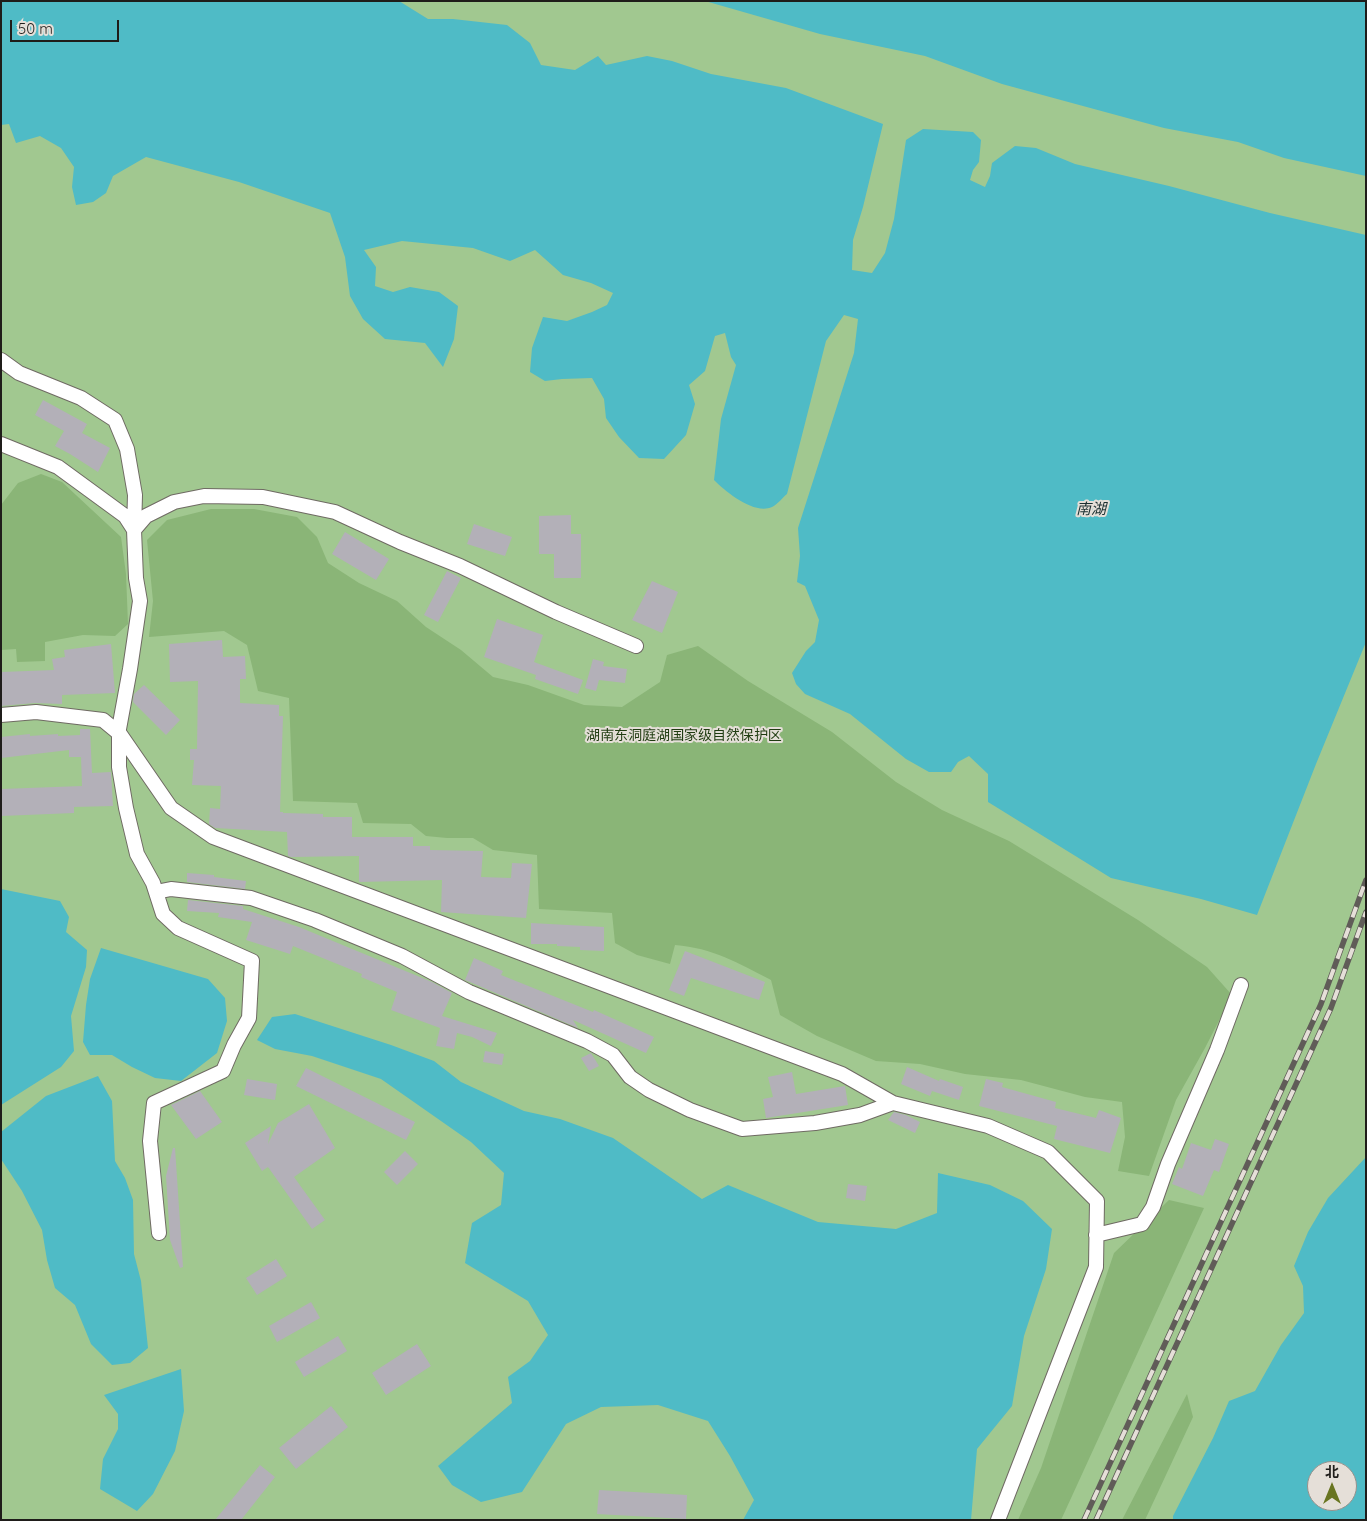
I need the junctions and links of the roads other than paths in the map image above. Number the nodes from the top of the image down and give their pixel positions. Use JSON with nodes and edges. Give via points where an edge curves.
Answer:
{"nodes":[{"id":1,"x":1,"y":360,"type":"edge"},
{"id":2,"x":1,"y":444,"type":"edge"},
{"id":3,"x":134,"y":530,"type":"junction"},
{"id":4,"x":636,"y":646,"type":"dead end"},
{"id":5,"x":1,"y":715,"type":"edge"},
{"id":6,"x":120,"y":734,"type":"junction"},
{"id":7,"x":156,"y":892,"type":"junction"},
{"id":8,"x":1241,"y":985,"type":"dead end"},
{"id":9,"x":893,"y":1103,"type":"junction"},
{"id":10,"x":159,"y":1233,"type":"dead end"},
{"id":11,"x":1096,"y":1235,"type":"junction"},
{"id":12,"x":998,"y":1520,"type":"edge"}],
"edges":[{"from":1,"to":3,"type":"street","via":[[19,373],[81,398],[115,420],[127,449],[135,495]]},
{"from":2,"to":3,"type":"street","via":[[58,467],[124,516]]},
{"from":3,"to":4,"type":"street","via":[[146,516],[174,502],[204,496],[263,496],[335,512]]},
{"from":3,"to":6,"type":"street","via":[[140,601]]},
{"from":5,"to":6,"type":"street","via":[[36,712],[103,720]]},
{"from":6,"to":7,"type":"street","via":[[119,767],[126,808],[137,854]]},
{"from":6,"to":9,"type":"street","via":[[171,808],[212,837],[842,1074]]},
{"from":7,"to":9,"type":"street","via":[[171,889],[251,898],[324,924],[402,956],[469,992],[587,1041],[612,1054],[630,1077],[649,1090],[690,1110],[742,1129],[815,1123],[860,1115]]},
{"from":7,"to":10,"type":"street","via":[[163,914],[178,928],[252,961],[249,1018],[223,1071],[154,1103],[150,1141]]},
{"from":8,"to":11,"type":"street","via":[[1153,1207],[1142,1224]]},
{"from":9,"to":11,"type":"street","via":[[988,1126],[1048,1152],[1097,1200]]},
{"from":11,"to":12,"type":"street","via":[[1096,1267]]}]}
